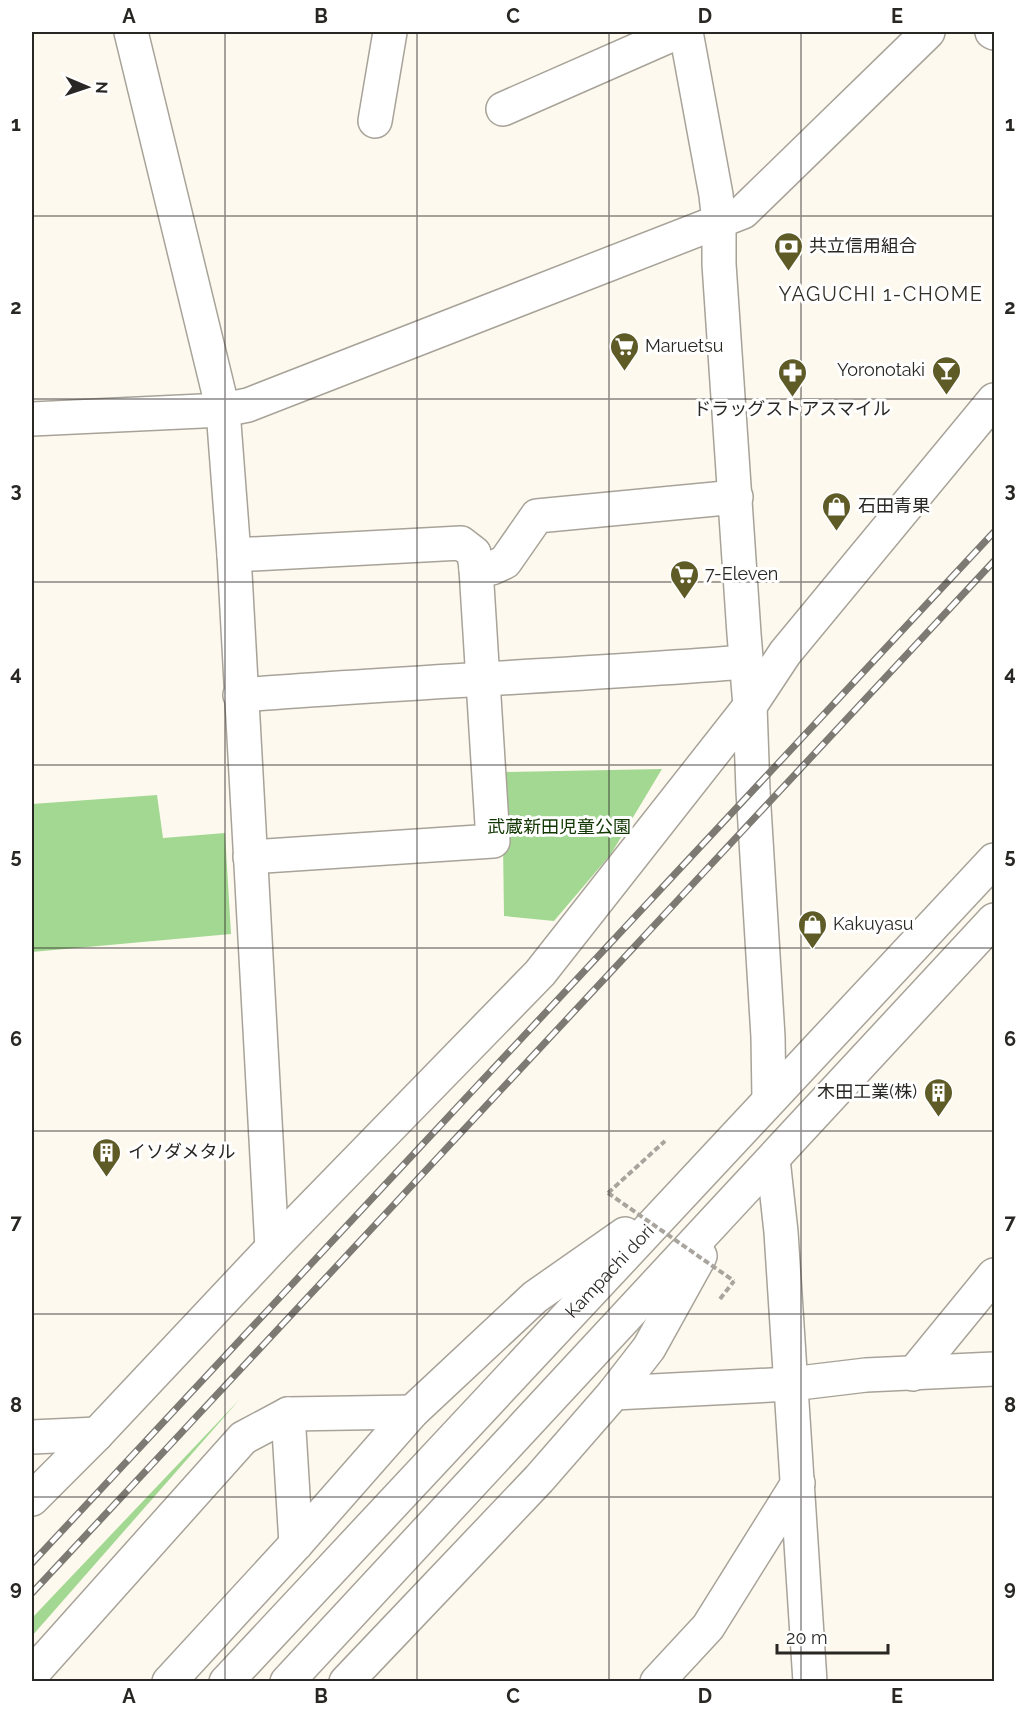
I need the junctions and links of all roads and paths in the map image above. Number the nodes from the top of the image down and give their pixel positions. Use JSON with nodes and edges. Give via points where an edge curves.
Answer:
{"nodes":[{"id":1,"x":131,"y":32,"type":"edge"},
{"id":2,"x":390,"y":32,"type":"edge"},
{"id":3,"x":678,"y":32,"type":"edge"},
{"id":4,"x":686,"y":32,"type":"edge"},
{"id":5,"x":928,"y":32,"type":"edge"},
{"id":6,"x":503,"y":109,"type":"dead end"},
{"id":7,"x":375,"y":121,"type":"dead end"},
{"id":8,"x":719,"y":223,"type":"junction"},
{"id":9,"x":994,"y":399,"type":"edge"},
{"id":10,"x":223,"y":410,"type":"junction"},
{"id":11,"x":32,"y":419,"type":"edge"},
{"id":12,"x":736,"y":497,"type":"junction"},
{"id":13,"x":234,"y":555,"type":"junction"},
{"id":14,"x":476,"y":569,"type":"junction"},
{"id":15,"x":746,"y":662,"type":"junction"},
{"id":16,"x":483,"y":679,"type":"junction"},
{"id":17,"x":240,"y":695,"type":"junction"},
{"id":18,"x":750,"y":706,"type":"junction"},
{"id":19,"x":250,"y":857,"type":"junction"},
{"id":20,"x":994,"y":860,"type":"edge"},
{"id":21,"x":994,"y":921,"type":"edge"},
{"id":22,"x":769,"y":1099,"type":"junction"},
{"id":23,"x":665,"y":1141,"type":"dead end"},
{"id":24,"x":773,"y":1160,"type":"junction"},
{"id":25,"x":678,"y":1197,"type":"junction"},
{"id":26,"x":726,"y":1210,"type":"junction"},
{"id":27,"x":272,"y":1248,"type":"junction"},
{"id":28,"x":994,"y":1275,"type":"edge"},
{"id":29,"x":735,"y":1281,"type":"dead end"},
{"id":30,"x":994,"y":1368,"type":"edge"},
{"id":31,"x":913,"y":1374,"type":"junction"},
{"id":32,"x":791,"y":1384,"type":"junction"},
{"id":33,"x":614,"y":1393,"type":"junction"},
{"id":34,"x":412,"y":1412,"type":"junction"},
{"id":35,"x":288,"y":1414,"type":"junction"},
{"id":36,"x":97,"y":1434,"type":"junction"},
{"id":37,"x":32,"y":1437,"type":"edge"},
{"id":38,"x":798,"y":1483,"type":"junction"},
{"id":39,"x":32,"y":1499,"type":"edge"},
{"id":40,"x":296,"y":1545,"type":"junction"},
{"id":41,"x":32,"y":1674,"type":"edge"},
{"id":42,"x":169,"y":1682,"type":"edge"},
{"id":43,"x":226,"y":1682,"type":"edge"},
{"id":44,"x":287,"y":1682,"type":"edge"},
{"id":45,"x":346,"y":1682,"type":"edge"},
{"id":46,"x":657,"y":1682,"type":"edge"},
{"id":47,"x":810,"y":1682,"type":"edge"}],
"edges":[{"from":1,"to":10,"type":"street"},
{"from":2,"to":7,"type":"street"},
{"from":3,"to":6,"type":"street"},
{"from":4,"to":8,"type":"street"},
{"from":5,"to":8,"type":"street","via":[[743,212]]},
{"from":8,"to":10,"type":"street","via":[[248,405]]},
{"from":8,"to":12,"type":"street"},
{"from":9,"to":18,"type":"street","via":[[785,653]]},
{"from":10,"to":11,"type":"street"},
{"from":10,"to":13,"type":"street"},
{"from":12,"to":14,"type":"street","via":[[537,516],[505,562]]},
{"from":12,"to":15,"type":"street"},
{"from":13,"to":14,"type":"street","via":[[461,543],[474,553]]},
{"from":13,"to":17,"type":"street"},
{"from":14,"to":16,"type":"street"},
{"from":15,"to":16,"type":"street"},
{"from":15,"to":18,"type":"street"},
{"from":16,"to":17,"type":"street"},
{"from":16,"to":19,"type":"street","via":[[493,841]]},
{"from":17,"to":19,"type":"street"},
{"from":18,"to":22,"type":"street"},
{"from":18,"to":27,"type":"street","via":[[540,973]]},
{"from":19,"to":27,"type":"street"},
{"from":20,"to":22,"type":"street","name":"Kampachi dori"},
{"from":21,"to":24,"type":"street"},
{"from":22,"to":25,"type":"street","name":"Kampachi dori"},
{"from":23,"to":29,"type":"path","bridge":true,"via":[[608,1193]]},
{"from":24,"to":26,"type":"street"},
{"from":24,"to":32,"type":"street"},
{"from":25,"to":34,"type":"street","via":[[535,1297]]},
{"from":25,"to":43,"type":"street","name":"Kampachi dori"},
{"from":26,"to":33,"type":"street","via":[[650,1348]]},
{"from":26,"to":44,"type":"street"},
{"from":27,"to":36,"type":"street"},
{"from":28,"to":31,"type":"street"},
{"from":30,"to":31,"type":"street"},
{"from":31,"to":32,"type":"street"},
{"from":32,"to":33,"type":"street"},
{"from":32,"to":38,"type":"street"},
{"from":33,"to":45,"type":"street","via":[[539,1479]]},
{"from":34,"to":35,"type":"street"},
{"from":34,"to":40,"type":"street"},
{"from":35,"to":40,"type":"street"},
{"from":35,"to":41,"type":"street","via":[[243,1438]]},
{"from":36,"to":37,"type":"street"},
{"from":36,"to":39,"type":"street"},
{"from":38,"to":46,"type":"street","via":[[708,1627]]},
{"from":38,"to":47,"type":"street"},
{"from":40,"to":42,"type":"street"}]}
